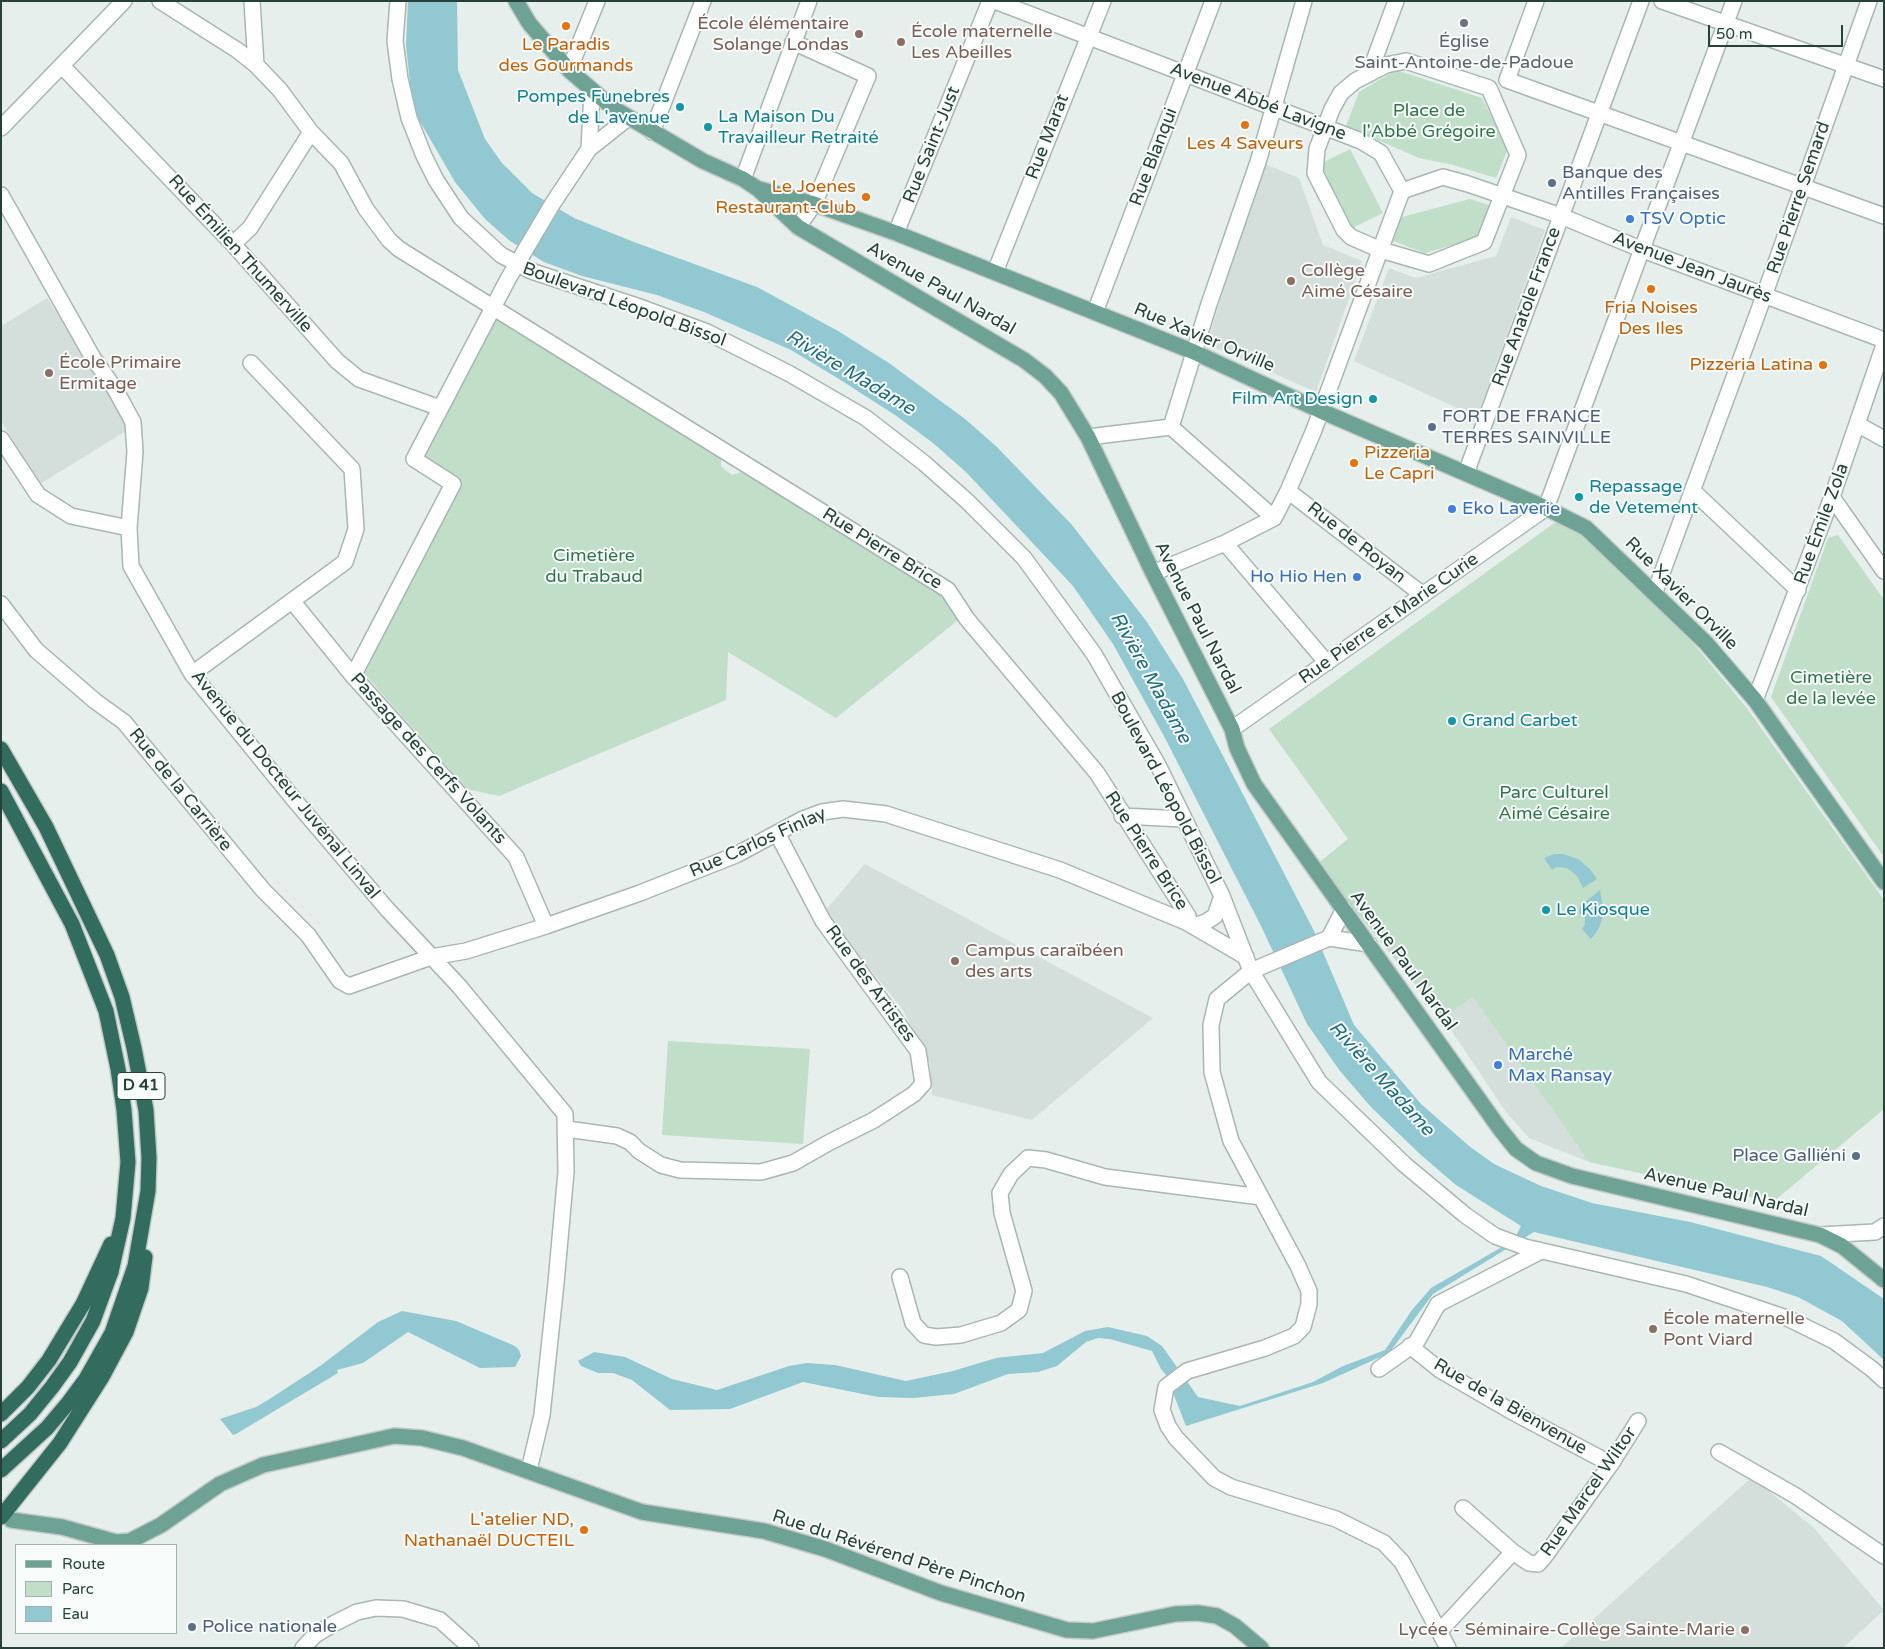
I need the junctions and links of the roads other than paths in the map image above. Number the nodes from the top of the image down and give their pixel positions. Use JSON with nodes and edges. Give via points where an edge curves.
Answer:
{"nodes":[{"id":1,"x":124,"y":1,"type":"edge"},
{"id":2,"x":160,"y":1,"type":"edge"},
{"id":3,"x":252,"y":1,"type":"edge"},
{"id":4,"x":398,"y":1,"type":"edge"},
{"id":5,"x":516,"y":1,"type":"edge"},
{"id":6,"x":597,"y":1,"type":"edge"},
{"id":7,"x":703,"y":1,"type":"edge"},
{"id":8,"x":809,"y":1,"type":"edge"},
{"id":9,"x":990,"y":1,"type":"edge"},
{"id":10,"x":996,"y":1,"type":"edge"},
{"id":11,"x":1103,"y":1,"type":"edge"},
{"id":12,"x":1213,"y":1,"type":"edge"},
{"id":13,"x":1304,"y":1,"type":"edge"},
{"id":14,"x":1396,"y":1,"type":"edge"},
{"id":15,"x":1536,"y":1,"type":"edge"},
{"id":16,"x":1641,"y":1,"type":"edge"},
{"id":17,"x":1662,"y":1,"type":"edge"},
{"id":18,"x":1734,"y":1,"type":"edge"},
{"id":19,"x":1869,"y":1,"type":"edge"},
{"id":20,"x":1726,"y":23,"type":"junction"},
{"id":21,"x":1087,"y":37,"type":"junction"},
{"id":22,"x":793,"y":42,"type":"junction"},
{"id":23,"x":256,"y":65,"type":"junction"},
{"id":24,"x":62,"y":66,"type":"junction"},
{"id":25,"x":1846,"y":66,"type":"junction"},
{"id":26,"x":569,"y":70,"type":"junction"},
{"id":27,"x":1185,"y":74,"type":"junction"},
{"id":28,"x":1369,"y":74,"type":"junction"},
{"id":29,"x":1884,"y":79,"type":"edge"},
{"id":30,"x":1507,"y":80,"type":"junction"},
{"id":31,"x":1489,"y":88,"type":"junction"},
{"id":32,"x":592,"y":92,"type":"junction"},
{"id":33,"x":1273,"y":106,"type":"junction"},
{"id":34,"x":1600,"y":113,"type":"junction"},
{"id":35,"x":628,"y":118,"type":"junction"},
{"id":36,"x":1325,"y":127,"type":"junction"},
{"id":37,"x":1,"y":128,"type":"edge"},
{"id":38,"x":311,"y":132,"type":"junction"},
{"id":39,"x":652,"y":132,"type":"junction"},
{"id":40,"x":1681,"y":143,"type":"junction"},
{"id":41,"x":589,"y":149,"type":"junction"},
{"id":42,"x":743,"y":179,"type":"junction"},
{"id":43,"x":1803,"y":186,"type":"junction"},
{"id":44,"x":758,"y":189,"type":"junction"},
{"id":45,"x":1402,"y":191,"type":"junction"},
{"id":46,"x":1,"y":196,"type":"edge"},
{"id":47,"x":1501,"y":196,"type":"junction"},
{"id":48,"x":814,"y":204,"type":"junction"},
{"id":49,"x":1561,"y":216,"type":"junction"},
{"id":50,"x":1884,"y":216,"type":"edge"},
{"id":51,"x":798,"y":227,"type":"junction"},
{"id":52,"x":896,"y":233,"type":"junction"},
{"id":53,"x":233,"y":244,"type":"junction"},
{"id":54,"x":1381,"y":250,"type":"junction"},
{"id":55,"x":1643,"y":250,"type":"junction"},
{"id":56,"x":519,"y":259,"type":"junction"},
{"id":57,"x":995,"y":272,"type":"junction"},
{"id":58,"x":1764,"y":296,"type":"junction"},
{"id":59,"x":493,"y":306,"type":"junction"},
{"id":60,"x":1095,"y":312,"type":"junction"},
{"id":61,"x":1884,"y":340,"type":"edge"},
{"id":62,"x":1884,"y":345,"type":"edge"},
{"id":63,"x":1194,"y":352,"type":"junction"},
{"id":64,"x":250,"y":363,"type":"dead end"},
{"id":65,"x":440,"y":408,"type":"junction"},
{"id":66,"x":1321,"y":411,"type":"junction"},
{"id":67,"x":1857,"y":424,"type":"junction"},
{"id":68,"x":1170,"y":427,"type":"junction"},
{"id":69,"x":1088,"y":437,"type":"junction"},
{"id":70,"x":1,"y":439,"type":"edge"},
{"id":71,"x":1884,"y":439,"type":"edge"},
{"id":72,"x":1466,"y":473,"type":"junction"},
{"id":73,"x":1288,"y":491,"type":"junction"},
{"id":74,"x":1694,"y":491,"type":"junction"},
{"id":75,"x":1832,"y":497,"type":"junction"},
{"id":76,"x":1546,"y":508,"type":"junction"},
{"id":77,"x":1274,"y":518,"type":"junction"},
{"id":78,"x":129,"y":528,"type":"junction"},
{"id":79,"x":1225,"y":543,"type":"junction"},
{"id":80,"x":1884,"y":571,"type":"edge"},
{"id":81,"x":1153,"y":573,"type":"junction"},
{"id":82,"x":1798,"y":590,"type":"junction"},
{"id":83,"x":1655,"y":592,"type":"junction"},
{"id":84,"x":1423,"y":595,"type":"junction"},
{"id":85,"x":293,"y":602,"type":"junction"},
{"id":86,"x":1,"y":604,"type":"edge"},
{"id":87,"x":1327,"y":664,"type":"junction"},
{"id":88,"x":192,"y":674,"type":"junction"},
{"id":89,"x":353,"y":676,"type":"junction"},
{"id":90,"x":1755,"y":700,"type":"junction"},
{"id":91,"x":1232,"y":728,"type":"junction"},
{"id":92,"x":1,"y":749,"type":"edge"},
{"id":93,"x":1,"y":791,"type":"edge"},
{"id":94,"x":1122,"y":816,"type":"junction"},
{"id":95,"x":1183,"y":820,"type":"junction"},
{"id":96,"x":777,"y":833,"type":"junction"},
{"id":97,"x":1884,"y":882,"type":"edge"},
{"id":98,"x":1222,"y":896,"type":"junction"},
{"id":99,"x":1344,"y":909,"type":"junction"},
{"id":100,"x":1189,"y":924,"type":"junction"},
{"id":101,"x":546,"y":926,"type":"junction"},
{"id":102,"x":1330,"y":938,"type":"junction"},
{"id":103,"x":1369,"y":944,"type":"junction"},
{"id":104,"x":430,"y":957,"type":"junction"},
{"id":105,"x":1254,"y":964,"type":"junction"},
{"id":106,"x":349,"y":986,"type":"joint"},
{"id":107,"x":566,"y":1129,"type":"junction"},
{"id":108,"x":148,"y":1191,"type":"junction"},
{"id":109,"x":1261,"y":1197,"type":"junction"},
{"id":110,"x":124,"y":1218,"type":"junction"},
{"id":111,"x":1884,"y":1226,"type":"edge"},
{"id":112,"x":1820,"y":1235,"type":"junction"},
{"id":113,"x":1541,"y":1251,"type":"junction"},
{"id":114,"x":900,"y":1277,"type":"dead end"},
{"id":115,"x":1884,"y":1280,"type":"edge"},
{"id":116,"x":1410,"y":1346,"type":"junction"},
{"id":117,"x":1378,"y":1369,"type":"dead end"},
{"id":118,"x":1884,"y":1380,"type":"edge"},
{"id":119,"x":1,"y":1414,"type":"edge"},
{"id":120,"x":1638,"y":1421,"type":"dead end"},
{"id":121,"x":1,"y":1441,"type":"edge"},
{"id":122,"x":1720,"y":1452,"type":"dead end"},
{"id":123,"x":1611,"y":1464,"type":"junction"},
{"id":124,"x":1,"y":1470,"type":"edge"},
{"id":125,"x":529,"y":1470,"type":"junction"},
{"id":126,"x":1463,"y":1508,"type":"dead end"},
{"id":127,"x":6,"y":1519,"type":"edge"},
{"id":128,"x":1512,"y":1552,"type":"junction"},
{"id":129,"x":1884,"y":1556,"type":"edge"},
{"id":130,"x":1439,"y":1632,"type":"junction"},
{"id":131,"x":303,"y":1648,"type":"edge"},
{"id":132,"x":471,"y":1648,"type":"edge"},
{"id":133,"x":1261,"y":1648,"type":"edge"},
{"id":134,"x":1448,"y":1648,"type":"edge"}],
"edges":[{"from":1,"to":24,"type":"street"},
{"from":2,"to":23,"type":"street","name":"Rue Pierre Brice"},
{"from":3,"to":23,"type":"street"},
{"from":4,"to":56,"type":"street","name":"Boulevard Léopold Bissol","via":[[395,40],[400,79],[409,118],[424,156],[462,218],[501,255]]},
{"from":5,"to":26,"type":"main road","name":"Avenue Paul Nardal","via":[[529,23]]},
{"from":6,"to":26,"type":"street"},
{"from":7,"to":39,"type":"street"},
{"from":8,"to":22,"type":"street"},
{"from":9,"to":52,"type":"street","name":"Rue Saint-Just"},
{"from":10,"to":21,"type":"street","name":"Avenue Abbé Lavigne"},
{"from":11,"to":21,"type":"street","name":"Rue Marat"},
{"from":12,"to":27,"type":"street","name":"Rue Blanqui"},
{"from":13,"to":33,"type":"street"},
{"from":14,"to":28,"type":"street"},
{"from":15,"to":30,"type":"street"},
{"from":16,"to":34,"type":"street","name":"Rue Anatole France"},
{"from":17,"to":20,"type":"street"},
{"from":18,"to":20,"type":"street"},
{"from":19,"to":25,"type":"street","name":"Rue Pierre Semard"},
{"from":20,"to":25,"type":"street"},
{"from":20,"to":40,"type":"street"},
{"from":21,"to":27,"type":"street","name":"Avenue Abbé Lavigne"},
{"from":21,"to":57,"type":"street","name":"Rue Marat"},
{"from":22,"to":42,"type":"street"},
{"from":22,"to":48,"type":"street","via":[[868,76]]},
{"from":23,"to":38,"type":"street","name":"Rue Pierre Brice","via":[[280,90]]},
{"from":24,"to":37,"type":"street"},
{"from":24,"to":53,"type":"street","name":"Rue Émilien Thumerville"},
{"from":25,"to":29,"type":"street"},
{"from":25,"to":43,"type":"street","name":"Rue Pierre Semard"},
{"from":26,"to":32,"type":"main road","name":"Avenue Paul Nardal"},
{"from":27,"to":33,"type":"street","name":"Avenue Abbé Lavigne"},
{"from":27,"to":60,"type":"street","name":"Rue Blanqui"},
{"from":28,"to":31,"type":"street","via":[[1386,65],[1406,62]]},
{"from":28,"to":36,"type":"street","via":[[1340,93]]},
{"from":30,"to":31,"type":"street"},
{"from":30,"to":34,"type":"street"},
{"from":31,"to":47,"type":"street","via":[[1518,156]]},
{"from":32,"to":35,"type":"main road","name":"Avenue Paul Nardal"},
{"from":32,"to":41,"type":"street"},
{"from":33,"to":36,"type":"street","name":"Avenue Abbé Lavigne"},
{"from":33,"to":63,"type":"street","via":[[1258,162]]},
{"from":34,"to":40,"type":"street"},
{"from":34,"to":49,"type":"street","name":"Rue Anatole France"},
{"from":35,"to":39,"type":"main road","name":"Avenue Paul Nardal"},
{"from":35,"to":41,"type":"street"},
{"from":36,"to":45,"type":"street","name":"Avenue Abbé Lavigne","via":[[1381,152]]},
{"from":36,"to":54,"type":"street","via":[[1317,149],[1315,172],[1348,234]]},
{"from":38,"to":53,"type":"street","via":[[250,228]]},
{"from":38,"to":59,"type":"street","name":"Rue Pierre Brice","via":[[341,164],[366,209],[389,240]]},
{"from":39,"to":42,"type":"main road","name":"Avenue Paul Nardal"},
{"from":40,"to":43,"type":"street"},
{"from":40,"to":55,"type":"street"},
{"from":41,"to":56,"type":"street"},
{"from":42,"to":44,"type":"main road","name":"Avenue Paul Nardal"},
{"from":43,"to":50,"type":"street"},
{"from":43,"to":58,"type":"street","name":"Rue Pierre Semard"},
{"from":44,"to":48,"type":"main road","name":"Rue Xavier Orville"},
{"from":44,"to":51,"type":"main road","name":"Avenue Paul Nardal"},
{"from":45,"to":47,"type":"street","via":[[1443,177]]},
{"from":45,"to":54,"type":"street"},
{"from":46,"to":78,"type":"street","name":"Avenue du Docteur Juvénal Linval","via":[[133,422],[135,452]]},
{"from":47,"to":49,"type":"street","name":"Avenue Jean Jaurès"},
{"from":47,"to":54,"type":"street","via":[[1484,242],[1429,264]]},
{"from":48,"to":51,"type":"street"},
{"from":48,"to":52,"type":"main road","name":"Rue Xavier Orville"},
{"from":49,"to":55,"type":"street","name":"Avenue Jean Jaurès"},
{"from":49,"to":72,"type":"street","name":"Rue Anatole France"},
{"from":51,"to":69,"type":"main road","name":"Avenue Paul Nardal","via":[[1024,360],[1061,393]]},
{"from":52,"to":57,"type":"main road","name":"Rue Xavier Orville"},
{"from":53,"to":65,"type":"street","name":"Rue Émilien Thumerville","via":[[337,361],[359,379]]},
{"from":54,"to":66,"type":"street"},
{"from":55,"to":58,"type":"street","name":"Avenue Jean Jaurès"},
{"from":55,"to":76,"type":"street"},
{"from":56,"to":59,"type":"street"},
{"from":56,"to":95,"type":"street","name":"Boulevard Léopold Bissol","via":[[707,332],[790,374],[866,418],[924,463],[1024,558],[1088,646],[1158,765]]},
{"from":57,"to":60,"type":"main road","name":"Rue Xavier Orville"},
{"from":58,"to":61,"type":"street","name":"Avenue Jean Jaurès"},
{"from":58,"to":74,"type":"street","name":"Rue Pierre Semard"},
{"from":59,"to":65,"type":"street"},
{"from":59,"to":94,"type":"street","name":"Rue Pierre Brice","via":[[948,590],[967,619],[1096,773]]},
{"from":60,"to":63,"type":"main road","name":"Rue Xavier Orville"},
{"from":62,"to":67,"type":"street","name":"Rue Émile Zola"},
{"from":63,"to":66,"type":"main road","name":"Rue Xavier Orville"},
{"from":63,"to":68,"type":"street"},
{"from":64,"to":85,"type":"street","via":[[352,469],[356,528],[345,562]]},
{"from":65,"to":89,"type":"street","via":[[414,459],[453,484]]},
{"from":66,"to":72,"type":"main road","name":"Rue Xavier Orville"},
{"from":66,"to":73,"type":"street"},
{"from":67,"to":71,"type":"street"},
{"from":67,"to":75,"type":"street","name":"Rue Émile Zola"},
{"from":68,"to":69,"type":"street"},
{"from":68,"to":77,"type":"street"},
{"from":69,"to":81,"type":"main road","name":"Avenue Paul Nardal"},
{"from":70,"to":78,"type":"street","via":[[38,495],[71,516]]},
{"from":72,"to":76,"type":"main road","name":"Rue Xavier Orville"},
{"from":73,"to":77,"type":"street"},
{"from":73,"to":84,"type":"street","name":"Rue de Royan"},
{"from":74,"to":82,"type":"street"},
{"from":74,"to":83,"type":"street","name":"Rue Pierre Semard"},
{"from":75,"to":80,"type":"street"},
{"from":75,"to":82,"type":"street","name":"Rue Émile Zola"},
{"from":76,"to":83,"type":"main road","name":"Rue Xavier Orville","via":[[1594,534]]},
{"from":76,"to":84,"type":"street","name":"Rue Pierre et Marie Curie"},
{"from":77,"to":79,"type":"street"},
{"from":78,"to":88,"type":"street","name":"Avenue du Docteur Juvénal Linval","via":[[131,566]]},
{"from":79,"to":81,"type":"street"},
{"from":79,"to":87,"type":"street"},
{"from":81,"to":91,"type":"main road","name":"Avenue Paul Nardal"},
{"from":82,"to":90,"type":"street","name":"Rue Émile Zola"},
{"from":83,"to":90,"type":"main road","name":"Rue Xavier Orville","via":[[1706,643]]},
{"from":84,"to":87,"type":"street","name":"Rue Pierre et Marie Curie"},
{"from":85,"to":88,"type":"street"},
{"from":85,"to":89,"type":"street","name":"Passage des Cerfs Volants"},
{"from":86,"to":106,"type":"street","name":"Rue de la Carrière","via":[[36,650],[95,702],[124,722],[263,890],[308,935],[340,981]]},
{"from":87,"to":91,"type":"street","name":"Rue Pierre et Marie Curie"},
{"from":88,"to":104,"type":"street","name":"Avenue du Docteur Juvénal Linval","via":[[296,802]]},
{"from":89,"to":101,"type":"street","name":"Passage des Cerfs Volants","via":[[516,857]]},
{"from":90,"to":97,"type":"main road","name":"Rue Xavier Orville"},
{"from":91,"to":99,"type":"main road","name":"Avenue Paul Nardal","via":[[1237,748],[1254,784]]},
{"from":92,"to":108,"type":"highway","number":"D 41","via":[[46,827],[108,955],[134,1048],[146,1110]]},
{"from":93,"to":110,"type":"highway","number":"D 41","via":[[72,924],[106,1011],[124,1110],[128,1162]]},
{"from":94,"to":95,"type":"street"},
{"from":94,"to":100,"type":"street","name":"Rue Pierre Brice","via":[[1188,916]]},
{"from":95,"to":98,"type":"street","name":"Boulevard Léopold Bissol"},
{"from":96,"to":100,"type":"street","name":"Rue Carlos Finlay","via":[[822,812],[843,809],[886,814],[1060,870]]},
{"from":96,"to":101,"type":"street","name":"Rue Carlos Finlay","via":[[736,855]]},
{"from":96,"to":107,"type":"street","name":"Rue des Artistes","via":[[823,921],[918,1051],[923,1084],[914,1094],[874,1120],[793,1164],[761,1172],[680,1170],[661,1165],[617,1136]]},
{"from":98,"to":100,"type":"street","via":[[1215,916],[1206,922]]},
{"from":98,"to":105,"type":"street","name":"Boulevard Léopold Bissol"},
{"from":99,"to":102,"type":"street"},
{"from":99,"to":103,"type":"main road","name":"Avenue Paul Nardal"},
{"from":100,"to":105,"type":"street","name":"Rue Carlos Finlay"},
{"from":101,"to":104,"type":"street","name":"Rue Carlos Finlay","via":[[466,951]]},
{"from":102,"to":103,"type":"street"},
{"from":102,"to":105,"type":"street"},
{"from":103,"to":112,"type":"main road","name":"Avenue Paul Nardal","via":[[1500,1129],[1526,1158],[1572,1176]]},
{"from":104,"to":106,"type":"street","name":"Rue Carlos Finlay"},
{"from":104,"to":107,"type":"street","name":"Avenue du Docteur Juvénal Linval","via":[[459,986],[561,1107]]},
{"from":105,"to":109,"type":"street","via":[[1217,999],[1211,1025],[1212,1072],[1231,1141]]},
{"from":105,"to":113,"type":"street","name":"Boulevard Léopold Bissol","via":[[1318,1082],[1404,1164],[1465,1215],[1495,1236]]},
{"from":107,"to":125,"type":"street","name":"Avenue du Docteur Juvénal Linval","via":[[566,1172],[542,1415]]},
{"from":108,"to":124,"type":"highway","number":"D 41","via":[[135,1266],[112,1333],[86,1379],[63,1408],[41,1434]]},
{"from":108,"to":127,"type":"highway","via":[[141,1288],[126,1332],[60,1443],[20,1492]]},
{"from":109,"to":114,"type":"street","via":[[1104,1177],[1028,1158],[1011,1174],[1000,1193],[1002,1213],[1024,1291],[1018,1310],[1001,1323],[961,1335],[924,1335],[913,1323]]},
{"from":109,"to":130,"type":"street","via":[[1309,1291],[1310,1304],[1303,1327],[1294,1336],[1265,1348],[1187,1371],[1166,1387],[1162,1410],[1168,1426],[1214,1478],[1232,1488],[1336,1519],[1384,1543],[1402,1562]]},
{"from":110,"to":119,"type":"highway","via":[[83,1304],[49,1360]]},
{"from":110,"to":121,"type":"highway","number":"D 41","via":[[111,1272],[88,1329],[52,1387],[30,1414]]},
{"from":111,"to":112,"type":"street","via":[[1875,1232]]},
{"from":112,"to":115,"type":"main road","name":"Avenue Paul Nardal","via":[[1842,1246]]},
{"from":113,"to":116,"type":"street","via":[[1438,1304],[1416,1342]]},
{"from":113,"to":118,"type":"street","name":"Boulevard Léopold Bissol","via":[[1686,1284],[1787,1318],[1834,1341]]},
{"from":116,"to":117,"type":"street"},
{"from":116,"to":123,"type":"street","name":"Rue de la Bienvenue","via":[[1440,1370]]},
{"from":120,"to":123,"type":"street","name":"Rue Marcel Wiltor"},
{"from":122,"to":129,"type":"street","via":[[1796,1496]]},
{"from":123,"to":128,"type":"street","name":"Rue Marcel Wiltor","via":[[1538,1564],[1529,1563]]},
{"from":125,"to":127,"type":"main road","name":"Rue du Révérend Père Pinchon","via":[[463,1448],[422,1438],[394,1436],[263,1466],[220,1484],[161,1525],[130,1541],[116,1542],[62,1527]]},
{"from":125,"to":133,"type":"main road","name":"Rue du Révérend Père Pinchon","via":[[642,1512],[764,1531],[825,1549],[941,1593],[1067,1630],[1093,1631],[1175,1614],[1198,1613],[1217,1616],[1235,1626]]},
{"from":126,"to":128,"type":"street","name":"Rue Marcel Wiltor"},
{"from":128,"to":130,"type":"street","name":"Rue Marcel Wiltor"},
{"from":130,"to":134,"type":"street"},
{"from":131,"to":132,"type":"street","via":[[315,1635],[335,1623],[357,1612],[376,1608],[403,1609],[440,1620]]}]}
